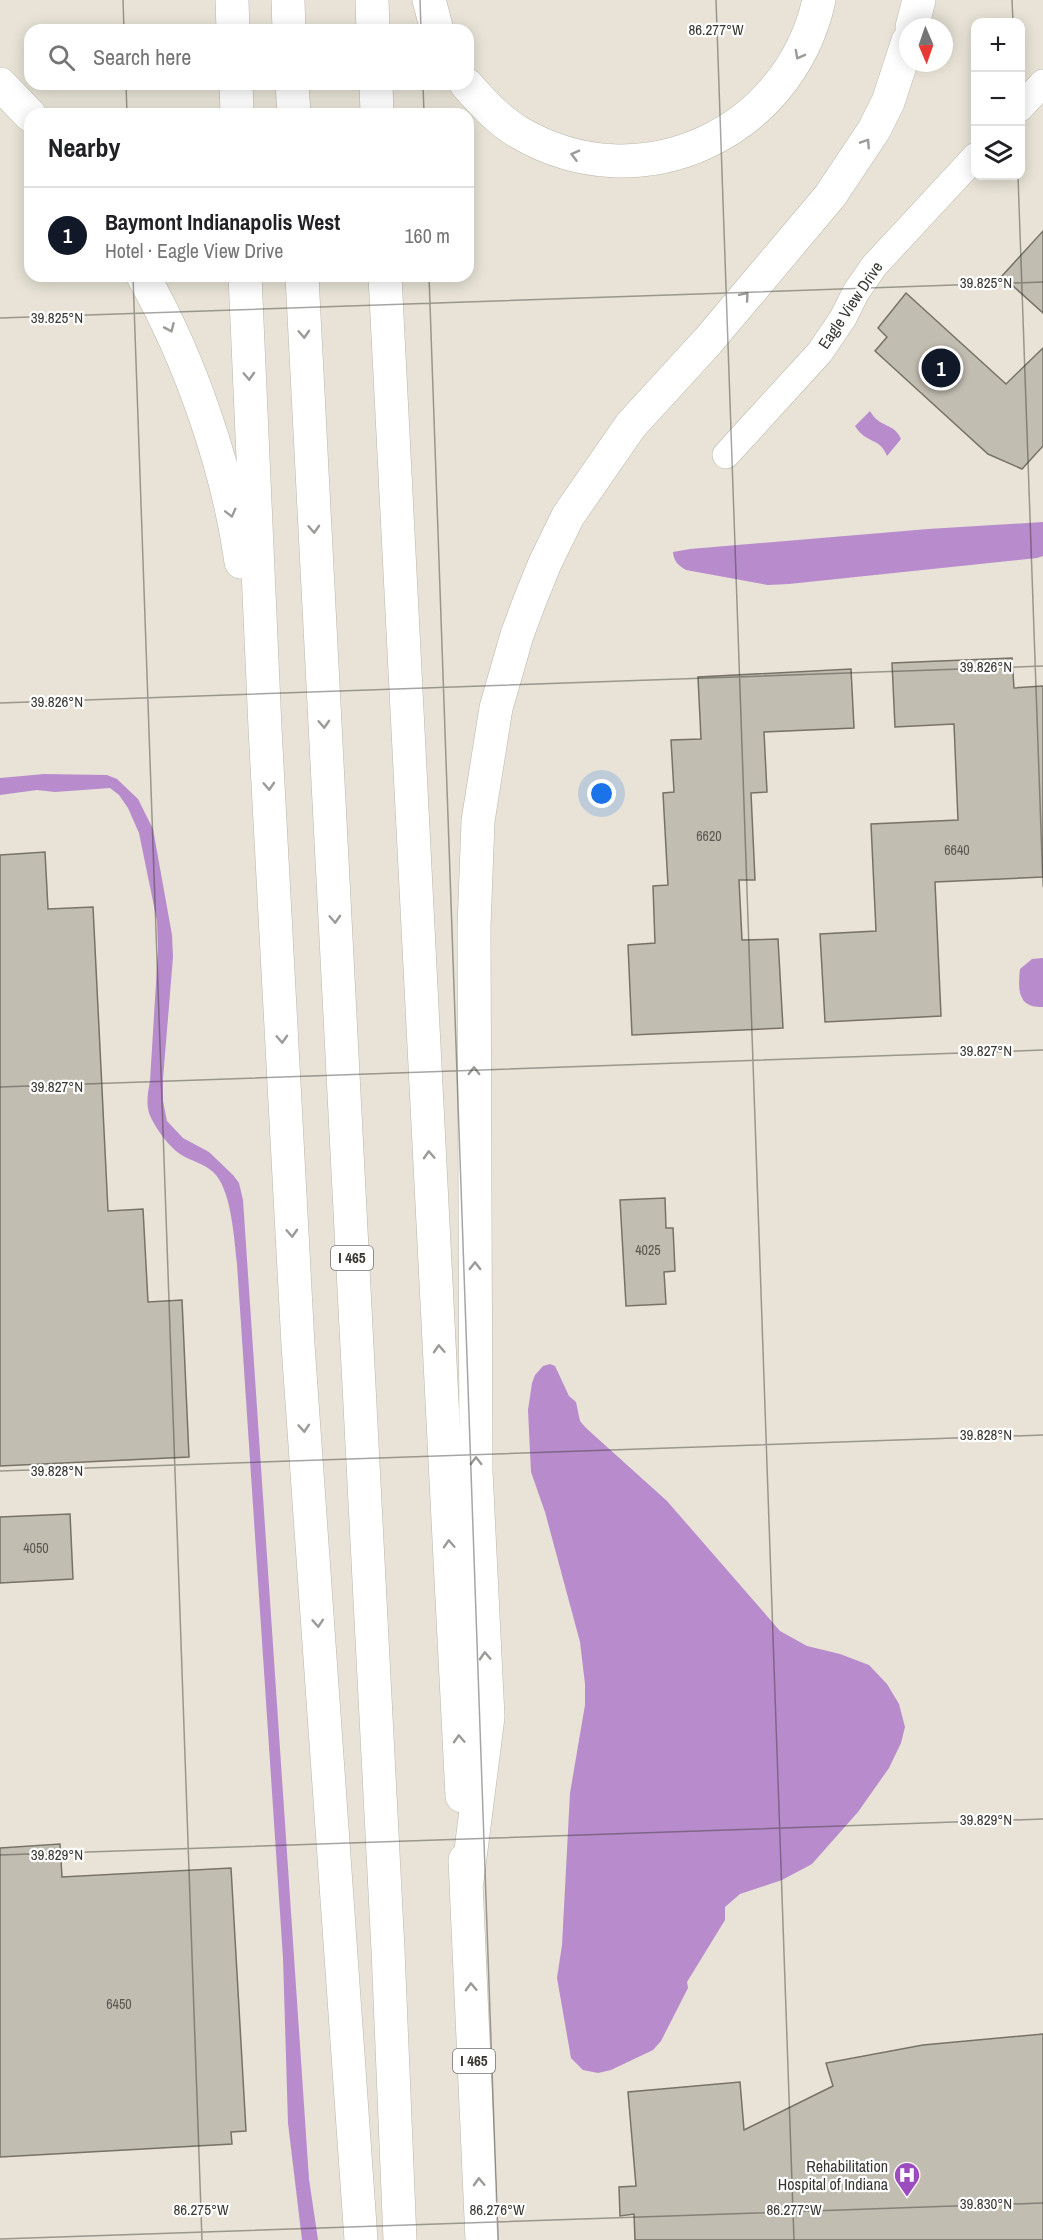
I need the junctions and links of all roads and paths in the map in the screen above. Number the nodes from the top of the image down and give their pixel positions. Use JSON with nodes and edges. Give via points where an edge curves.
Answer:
{"nodes":[{"id":1,"x":232,"y":0,"type":"edge"},
{"id":2,"x":288,"y":0,"type":"edge"},
{"id":3,"x":372,"y":0,"type":"edge"},
{"id":4,"x":429,"y":0,"type":"edge"},
{"id":5,"x":819,"y":0,"type":"edge"},
{"id":6,"x":920,"y":0,"type":"edge"},
{"id":7,"x":915,"y":18,"type":"edge"},
{"id":8,"x":233,"y":24,"type":"edge"},
{"id":9,"x":289,"y":24,"type":"edge"},
{"id":10,"x":373,"y":24,"type":"edge"},
{"id":11,"x":435,"y":24,"type":"edge"},
{"id":12,"x":899,"y":67,"type":"edge"},
{"id":13,"x":1043,"y":83,"type":"edge"},
{"id":14,"x":0,"y":84,"type":"edge"},
{"id":15,"x":236,"y":90,"type":"edge"},
{"id":16,"x":292,"y":90,"type":"edge"},
{"id":17,"x":376,"y":90,"type":"edge"},
{"id":18,"x":472,"y":90,"type":"edge"},
{"id":19,"x":1025,"y":103,"type":"edge"},
{"id":20,"x":237,"y":108,"type":"edge"},
{"id":21,"x":294,"y":108,"type":"edge"},
{"id":22,"x":377,"y":108,"type":"edge"},
{"id":23,"x":24,"y":109,"type":"edge"},
{"id":24,"x":971,"y":160,"type":"edge"},
{"id":25,"x":146,"y":282,"type":"edge"},
{"id":26,"x":245,"y":282,"type":"edge"},
{"id":27,"x":302,"y":282,"type":"edge"},
{"id":28,"x":385,"y":282,"type":"edge"},
{"id":29,"x":726,"y":455,"type":"dead end"},
{"id":30,"x":266,"y":728,"type":"junction"},
{"id":31,"x":467,"y":1881,"type":"junction"},
{"id":32,"x":361,"y":2240,"type":"edge"},
{"id":33,"x":400,"y":2240,"type":"edge"},
{"id":34,"x":482,"y":2240,"type":"edge"}],
"edges":[{"from":1,"to":8,"type":"highway"},
{"from":2,"to":9,"type":"highway"},
{"from":3,"to":10,"type":"highway"},
{"from":4,"to":11,"type":"highway"},
{"from":5,"to":18,"type":"highway","one_way":true,"via":[[811,28],[789,71],[758,108],[726,132],[672,155],[614,161],[555,150],[503,121]]},
{"from":6,"to":7,"type":"highway"},
{"from":31,"to":12,"type":"highway","one_way":true,"via":[[488,1717],[476,1470],[474,927],[478,821],[496,708],[527,608],[568,516],[631,425],[708,341],[830,196],[874,130]]},
{"from":13,"to":19,"type":"street"},
{"from":14,"to":23,"type":"highway"},
{"from":15,"to":20,"type":"highway"},
{"from":16,"to":21,"type":"highway"},
{"from":17,"to":22,"type":"highway"},
{"from":24,"to":29,"type":"street","name":"Eagle View Drive","via":[[874,266],[824,346]]},
{"from":25,"to":30,"type":"highway","one_way":true,"via":[[194,382],[219,464],[238,541]]},
{"from":26,"to":30,"type":"highway","one_way":true},
{"from":27,"to":33,"type":"highway","number":"I 465","one_way":true},
{"from":31,"to":28,"type":"highway","number":"I 465","one_way":true},
{"from":30,"to":32,"type":"highway","one_way":true,"via":[[297,1333]]},
{"from":34,"to":31,"type":"highway","number":"I 465","one_way":true}]}
